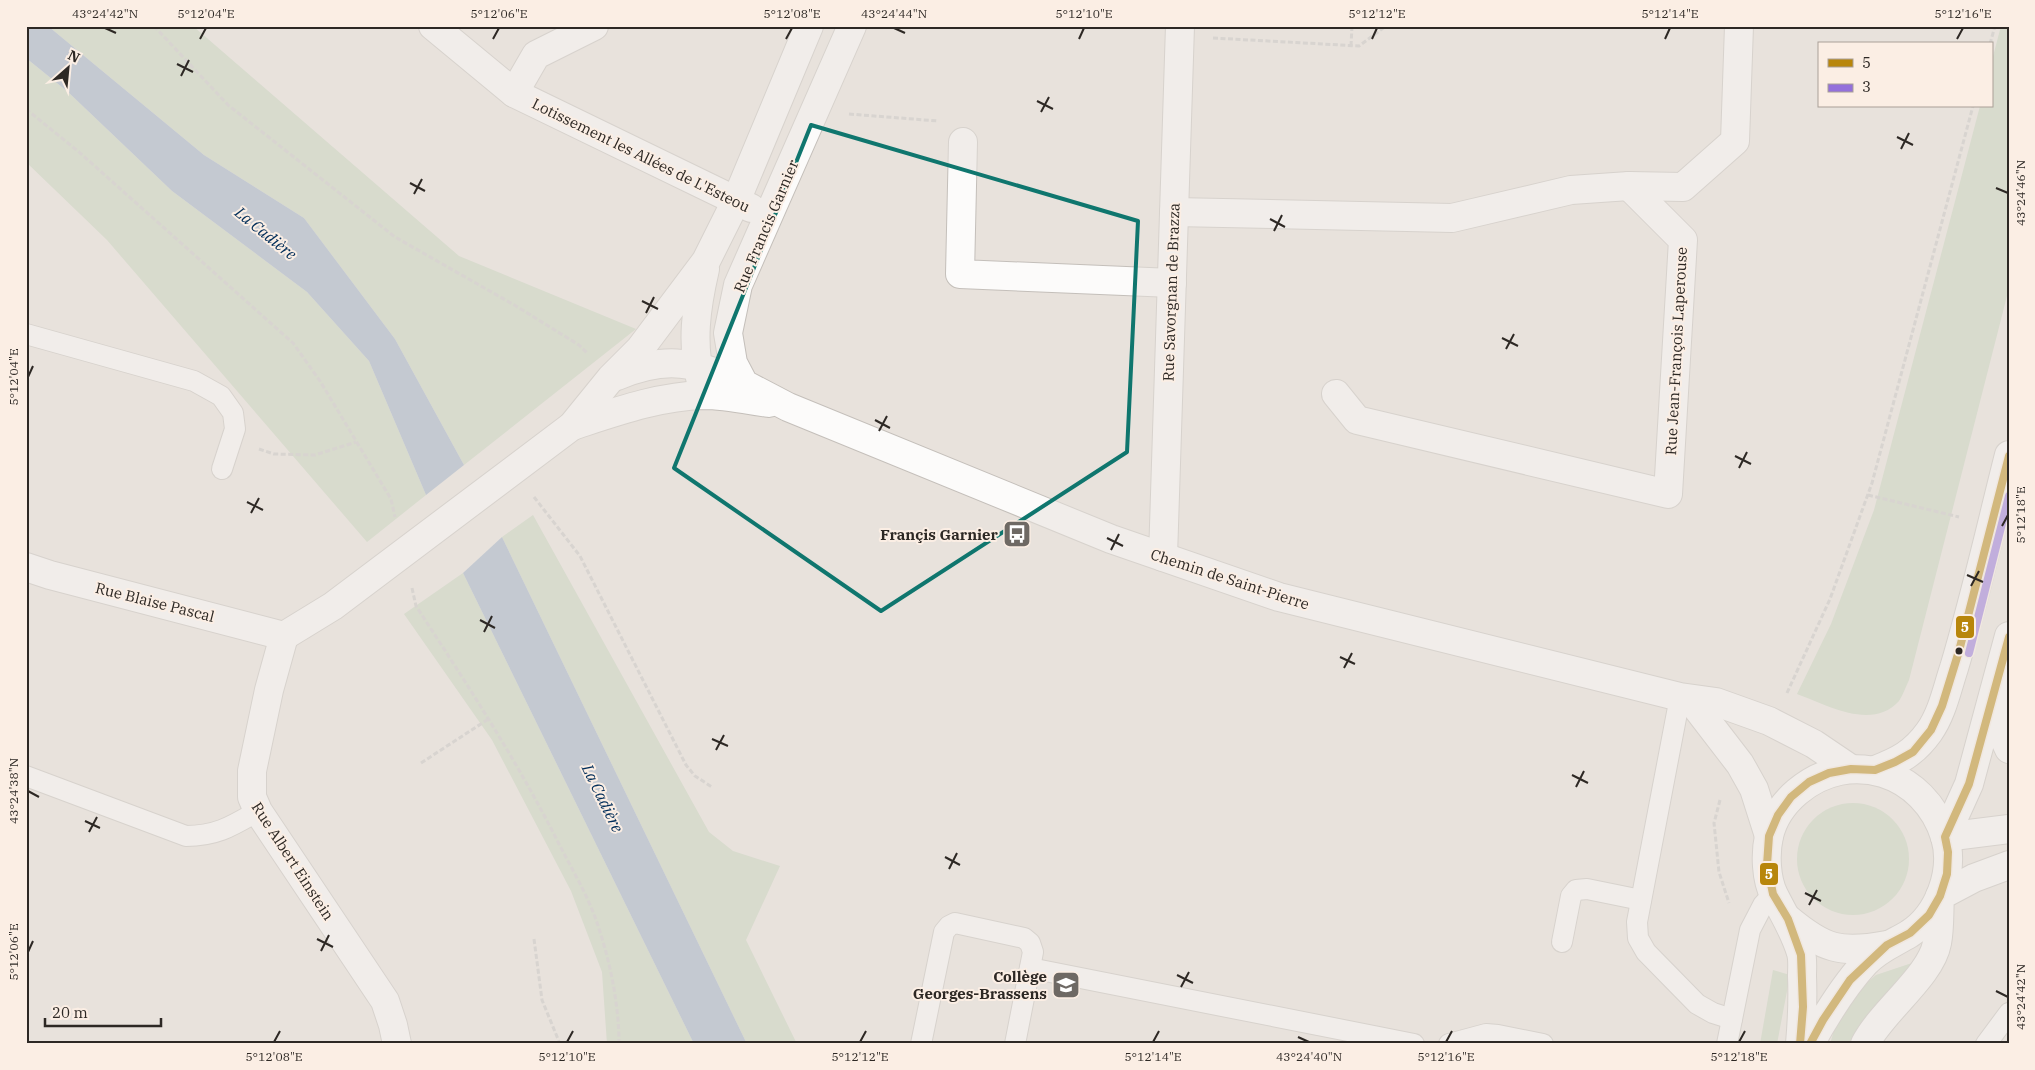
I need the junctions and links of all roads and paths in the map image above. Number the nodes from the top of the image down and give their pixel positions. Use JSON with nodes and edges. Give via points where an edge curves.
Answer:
{"nodes":[{"id":1,"x":154,"y":26,"type":"edge"},
{"id":2,"x":433,"y":26,"type":"edge"},
{"id":3,"x":594,"y":26,"type":"edge"},
{"id":4,"x":809,"y":26,"type":"edge"},
{"id":5,"x":852,"y":26,"type":"edge"},
{"id":6,"x":1352,"y":26,"type":"edge"},
{"id":7,"x":1386,"y":26,"type":"edge"},
{"id":8,"x":1739,"y":26,"type":"edge"},
{"id":9,"x":1995,"y":26,"type":"edge"},
{"id":10,"x":1180,"y":31,"type":"edge"},
{"id":11,"x":1991,"y":42,"type":"edge"},
{"id":12,"x":1350,"y":46,"type":"junction"},
{"id":13,"x":514,"y":93,"type":"junction"},
{"id":14,"x":1972,"y":108,"type":"edge"},
{"id":15,"x":815,"y":111,"type":"junction"},
{"id":16,"x":963,"y":142,"type":"joint"},
{"id":17,"x":1630,"y":186,"type":"junction"},
{"id":18,"x":736,"y":201,"type":"junction"},
{"id":19,"x":1174,"y":212,"type":"junction"},
{"id":20,"x":769,"y":216,"type":"junction"},
{"id":21,"x":706,"y":260,"type":"junction"},
{"id":22,"x":1172,"y":283,"type":"junction"},
{"id":23,"x":26,"y":334,"type":"edge"},
{"id":24,"x":697,"y":366,"type":"junction"},
{"id":25,"x":612,"y":378,"type":"junction"},
{"id":26,"x":744,"y":384,"type":"junction"},
{"id":27,"x":1336,"y":394,"type":"dead end"},
{"id":28,"x":704,"y":395,"type":"junction"},
{"id":29,"x":788,"y":407,"type":"junction"},
{"id":30,"x":572,"y":426,"type":"junction"},
{"id":31,"x":231,"y":440,"type":"junction"},
{"id":32,"x":356,"y":442,"type":"dead end"},
{"id":33,"x":2009,"y":455,"type":"edge"},
{"id":34,"x":222,"y":469,"type":"dead end"},
{"id":35,"x":510,"y":471,"type":"junction"},
{"id":36,"x":1868,"y":494,"type":"junction"},
{"id":37,"x":1964,"y":518,"type":"dead end"},
{"id":38,"x":1163,"y":557,"type":"junction"},
{"id":39,"x":26,"y":567,"type":"edge"},
{"id":40,"x":284,"y":636,"type":"junction"},
{"id":41,"x":2009,"y":636,"type":"edge"},
{"id":42,"x":1994,"y":695,"type":"junction"},
{"id":43,"x":1685,"y":698,"type":"junction"},
{"id":44,"x":1783,"y":699,"type":"dead end"},
{"id":45,"x":490,"y":718,"type":"dead end"},
{"id":46,"x":2009,"y":749,"type":"edge"},
{"id":47,"x":421,"y":763,"type":"dead end"},
{"id":48,"x":1863,"y":770,"type":"junction"},
{"id":49,"x":26,"y":776,"type":"edge"},
{"id":50,"x":712,"y":787,"type":"dead end"},
{"id":51,"x":1722,"y":792,"type":"dead end"},
{"id":52,"x":258,"y":811,"type":"junction"},
{"id":53,"x":2009,"y":829,"type":"edge"},
{"id":54,"x":1769,"y":836,"type":"junction"},
{"id":55,"x":1945,"y":837,"type":"junction"},
{"id":56,"x":2009,"y":864,"type":"edge"},
{"id":57,"x":1773,"y":894,"type":"junction"},
{"id":58,"x":1940,"y":896,"type":"junction"},
{"id":59,"x":1641,"y":900,"type":"junction"},
{"id":60,"x":1733,"y":910,"type":"dead end"},
{"id":61,"x":1788,"y":919,"type":"junction"},
{"id":62,"x":534,"y":939,"type":"dead end"},
{"id":63,"x":1562,"y":942,"type":"dead end"},
{"id":64,"x":1887,"y":945,"type":"junction"},
{"id":65,"x":1030,"y":968,"type":"junction"},
{"id":66,"x":2009,"y":1013,"type":"edge"},
{"id":67,"x":1732,"y":1018,"type":"junction"},
{"id":68,"x":396,"y":1044,"type":"edge"},
{"id":69,"x":560,"y":1044,"type":"edge"},
{"id":70,"x":920,"y":1044,"type":"edge"},
{"id":71,"x":1015,"y":1044,"type":"edge"},
{"id":72,"x":1414,"y":1044,"type":"edge"},
{"id":73,"x":1449,"y":1044,"type":"edge"},
{"id":74,"x":1543,"y":1044,"type":"edge"},
{"id":75,"x":1727,"y":1044,"type":"edge"},
{"id":76,"x":1800,"y":1044,"type":"edge"},
{"id":77,"x":1810,"y":1044,"type":"edge"},
{"id":78,"x":1865,"y":1044,"type":"edge"},
{"id":79,"x":1986,"y":1044,"type":"edge"}],
"edges":[{"from":1,"to":25,"type":"path","via":[[228,105],[395,237],[579,345]]},
{"from":2,"to":13,"type":"street","name":"Lotissement les Allées de L'Esteou"},
{"from":3,"to":13,"type":"street","name":"Lotissement les Allées de L'Esteou","via":[[536,55]]},
{"from":4,"to":18,"type":"street"},
{"from":5,"to":15,"type":"street","name":"Rue Francis Garnier"},
{"from":6,"to":12,"type":"path"},
{"from":7,"to":12,"type":"path","via":[[1359,46]]},
{"from":8,"to":17,"type":"street","via":[[1735,141],[1683,187]]},
{"from":9,"to":11,"type":"path"},
{"from":10,"to":12,"type":"path"},
{"from":10,"to":19,"type":"street","name":"Rue Savorgnan de Brazza"},
{"from":13,"to":18,"type":"street","name":"Lotissement les Allées de L'Esteou"},
{"from":14,"to":36,"type":"path"},
{"from":15,"to":16,"type":"path","via":[[935,120],[948,127]]},
{"from":15,"to":20,"type":"street","name":"Rue Francis Garnier"},
{"from":16,"to":22,"type":"street","via":[[960,274]]},
{"from":17,"to":19,"type":"street","via":[[1571,190],[1452,218]]},
{"from":17,"to":27,"type":"street","name":"Rue Jean-François Laperouse","via":[[1683,240],[1668,494],[1358,420]]},
{"from":18,"to":20,"type":"street","name":"Lotissement les Allées de L'Esteou"},
{"from":18,"to":21,"type":"street"},
{"from":19,"to":22,"type":"street","name":"Rue Savorgnan de Brazza"},
{"from":20,"to":26,"type":"street","name":"Rue Francis Garnier","via":[[738,285],[728,333],[733,364]]},
{"from":21,"to":24,"type":"street","via":[[696,309]]},
{"from":21,"to":25,"type":"street","via":[[640,349]]},
{"from":22,"to":38,"type":"street","name":"Rue Savorgnan de Brazza"},
{"from":23,"to":31,"type":"lane","via":[[194,381],[221,396],[233,413]]},
{"from":24,"to":25,"type":"street","via":[[661,362],[639,366]]},
{"from":24,"to":26,"type":"street"},
{"from":24,"to":28,"type":"street"},
{"from":25,"to":30,"type":"street"},
{"from":26,"to":29,"type":"street"},
{"from":28,"to":29,"type":"street"},
{"from":28,"to":30,"type":"street","via":[[659,400]]},
{"from":29,"to":38,"type":"street","name":"Chemin de Saint-Pierre","via":[[1111,539]]},
{"from":30,"to":35,"type":"street"},
{"from":31,"to":32,"type":"path","via":[[274,454],[316,455]]},
{"from":31,"to":34,"type":"lane"},
{"from":33,"to":48,"type":"street","via":[[1959,651],[1931,730],[1913,752],[1895,762]]},
{"from":35,"to":40,"type":"street","via":[[334,606]]},
{"from":35,"to":50,"type":"path","via":[[544,508],[580,556],[686,765],[695,776]]},
{"from":36,"to":37,"type":"path"},
{"from":36,"to":44,"type":"path","via":[[1830,599]]},
{"from":38,"to":43,"type":"street","name":"Chemin de Saint-Pierre","via":[[1279,597]]},
{"from":39,"to":40,"type":"street","name":"Rue Blaise Pascal"},
{"from":40,"to":52,"type":"street","name":"Rue Albert Einstein","via":[[252,771],[252,797]]},
{"from":41,"to":42,"type":"street"},
{"from":42,"to":46,"type":"street","via":[[2002,734]]},
{"from":42,"to":55,"type":"street","via":[[1969,784]]},
{"from":43,"to":48,"type":"street","name":"Chemin de Saint-Pierre","via":[[1716,702],[1769,721]]},
{"from":43,"to":54,"type":"street","via":[[1740,764],[1754,789]]},
{"from":43,"to":59,"type":"lane"},
{"from":45,"to":47,"type":"path"},
{"from":48,"to":54,"type":"street","via":[[1829,773],[1809,782],[1791,797]]},
{"from":48,"to":55,"type":"street","name":"Chemin de Saint-Pierre","via":[[1899,779],[1919,794],[1935,814]]},
{"from":49,"to":52,"type":"lane","via":[[186,836],[205,836],[224,830]]},
{"from":51,"to":60,"type":"path","via":[[1714,823],[1718,872]]},
{"from":52,"to":68,"type":"street","name":"Rue Albert Einstein","via":[[385,1001]]},
{"from":53,"to":55,"type":"street"},
{"from":54,"to":57,"type":"street","via":[[1766,865]]},
{"from":55,"to":58,"type":"street","via":[[1947,874]]},
{"from":56,"to":58,"type":"street"},
{"from":57,"to":61,"type":"street"},
{"from":57,"to":67,"type":"lane","via":[[1762,905],[1750,930]]},
{"from":58,"to":64,"type":"street","via":[[1929,915],[1910,933]]},
{"from":58,"to":78,"type":"street","via":[[1937,944],[1932,956],[1923,972],[1892,1006]]},
{"from":59,"to":63,"type":"lane","via":[[1587,889],[1576,890],[1571,896]]},
{"from":59,"to":67,"type":"lane","via":[[1638,938],[1646,952],[1697,1004],[1713,1014]]},
{"from":61,"to":64,"type":"street","via":[[1810,937],[1835,948],[1861,950]]},
{"from":61,"to":76,"type":"street","via":[[1801,955],[1804,1007]]},
{"from":62,"to":69,"type":"path","via":[[542,1000]]},
{"from":64,"to":77,"type":"street","via":[[1850,980]]},
{"from":65,"to":70,"type":"lane","via":[[1033,952],[1024,938],[955,923],[949,926],[944,932]]},
{"from":65,"to":71,"type":"lane"},
{"from":65,"to":72,"type":"lane"},
{"from":66,"to":79,"type":"lane"},
{"from":67,"to":75,"type":"lane"},
{"from":73,"to":74,"type":"lane","via":[[1486,1034]]}]}
